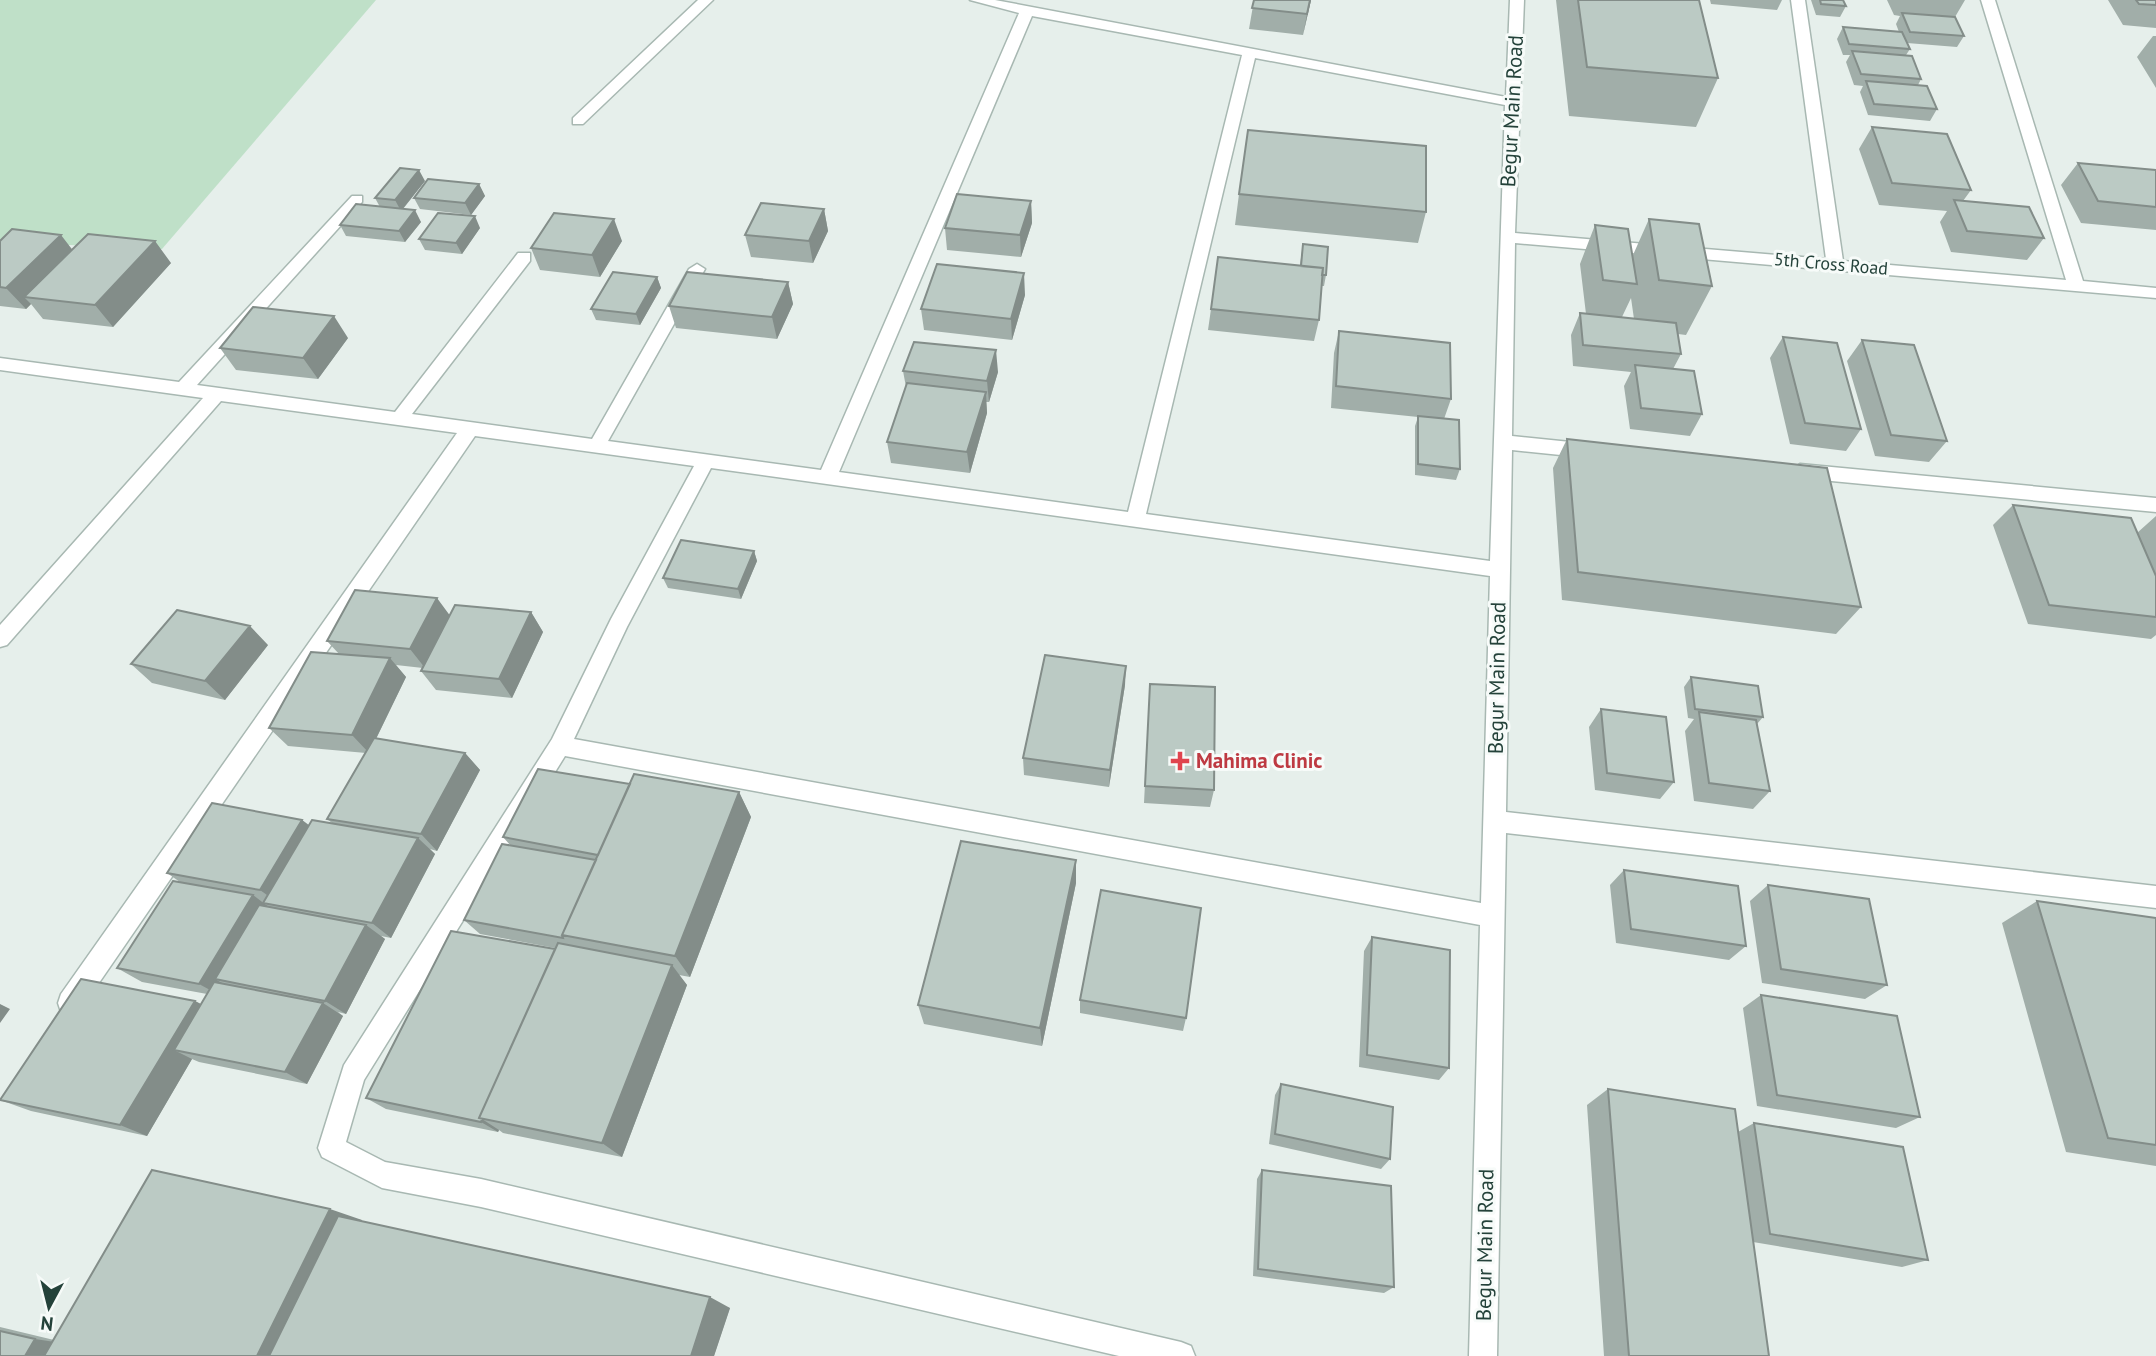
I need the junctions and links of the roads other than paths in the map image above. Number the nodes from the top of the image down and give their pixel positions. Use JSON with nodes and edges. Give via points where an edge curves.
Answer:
{"nodes":[{"id":1,"x":706,"y":0,"type":"edge"},
{"id":2,"x":976,"y":0,"type":"edge"},
{"id":3,"x":1517,"y":0,"type":"edge"},
{"id":4,"x":1798,"y":0,"type":"edge"},
{"id":5,"x":1988,"y":0,"type":"edge"},
{"id":6,"x":1027,"y":12,"type":"junction"},
{"id":7,"x":1249,"y":53,"type":"junction"},
{"id":8,"x":1511,"y":102,"type":"junction"},
{"id":9,"x":578,"y":121,"type":"dead end"},
{"id":10,"x":358,"y":198,"type":"dead end"},
{"id":11,"x":1507,"y":237,"type":"junction"},
{"id":12,"x":524,"y":257,"type":"dead end"},
{"id":13,"x":1835,"y":263,"type":"junction"},
{"id":14,"x":698,"y":268,"type":"dead end"},
{"id":15,"x":2076,"y":285,"type":"junction"},
{"id":16,"x":2156,"y":293,"type":"edge"},
{"id":17,"x":0,"y":364,"type":"edge"},
{"id":18,"x":183,"y":389,"type":"junction"},
{"id":19,"x":217,"y":394,"type":"junction"},
{"id":20,"x":399,"y":419,"type":"junction"},
{"id":21,"x":470,"y":429,"type":"junction"},
{"id":22,"x":1502,"y":442,"type":"junction"},
{"id":23,"x":597,"y":445,"type":"junction"},
{"id":24,"x":1613,"y":453,"type":"edge"},
{"id":25,"x":706,"y":461,"type":"junction"},
{"id":26,"x":1780,"y":469,"type":"edge"},
{"id":27,"x":827,"y":478,"type":"junction"},
{"id":28,"x":2156,"y":505,"type":"edge"},
{"id":29,"x":1135,"y":520,"type":"junction"},
{"id":30,"x":1499,"y":570,"type":"junction"},
{"id":31,"x":0,"y":639,"type":"edge"},
{"id":32,"x":560,"y":746,"type":"junction"},
{"id":33,"x":1494,"y":821,"type":"junction"},
{"id":34,"x":2156,"y":898,"type":"edge"},
{"id":35,"x":1491,"y":916,"type":"junction"},
{"id":36,"x":61,"y":1016,"type":"edge"},
{"id":37,"x":1181,"y":1356,"type":"edge"},
{"id":38,"x":1482,"y":1356,"type":"edge"}],
"edges":[{"from":1,"to":9,"type":"street"},
{"from":2,"to":6,"type":"street"},
{"from":3,"to":8,"type":"street","name":"Begur Main Road"},
{"from":4,"to":13,"type":"street"},
{"from":5,"to":15,"type":"street"},
{"from":6,"to":7,"type":"street"},
{"from":6,"to":27,"type":"street"},
{"from":7,"to":8,"type":"street"},
{"from":7,"to":29,"type":"street"},
{"from":8,"to":11,"type":"street","name":"Begur Main Road"},
{"from":10,"to":18,"type":"street"},
{"from":11,"to":13,"type":"street","name":"5th Cross Road"},
{"from":11,"to":22,"type":"street","name":"Begur Main Road"},
{"from":12,"to":20,"type":"street"},
{"from":13,"to":15,"type":"street","name":"5th Cross Road"},
{"from":14,"to":23,"type":"street"},
{"from":15,"to":16,"type":"street","name":"5th Cross Road"},
{"from":17,"to":18,"type":"street"},
{"from":18,"to":19,"type":"street"},
{"from":19,"to":20,"type":"street"},
{"from":19,"to":31,"type":"street"},
{"from":20,"to":21,"type":"street"},
{"from":21,"to":23,"type":"street"},
{"from":21,"to":36,"type":"street"},
{"from":22,"to":24,"type":"street"},
{"from":22,"to":30,"type":"street","name":"Begur Main Road"},
{"from":23,"to":25,"type":"street"},
{"from":25,"to":27,"type":"street"},
{"from":25,"to":32,"type":"street","via":[[618,625]]},
{"from":26,"to":28,"type":"street"},
{"from":27,"to":29,"type":"street"},
{"from":29,"to":30,"type":"street"},
{"from":30,"to":33,"type":"street","name":"Begur Main Road"},
{"from":32,"to":35,"type":"street"},
{"from":32,"to":37,"type":"street","via":[[353,1074],[331,1148],[382,1175],[481,1193]]},
{"from":33,"to":34,"type":"street"},
{"from":33,"to":35,"type":"street","name":"Begur Main Road"},
{"from":35,"to":38,"type":"street","name":"Begur Main Road"}]}
